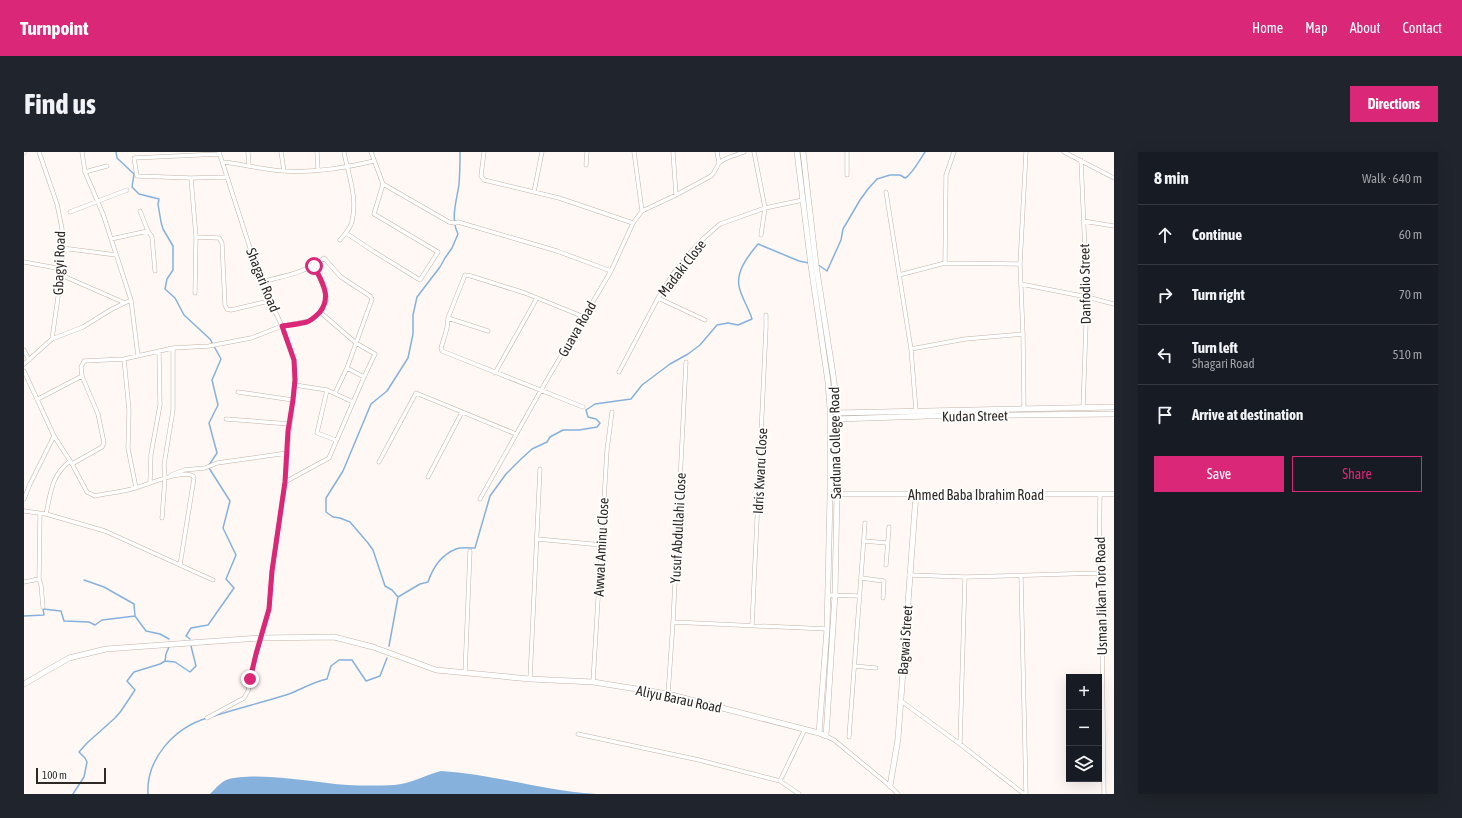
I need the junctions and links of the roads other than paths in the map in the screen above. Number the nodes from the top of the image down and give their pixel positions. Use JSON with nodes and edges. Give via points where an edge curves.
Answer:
{"nodes":[{"id":1,"x":39,"y":152,"type":"edge"},
{"id":2,"x":82,"y":152,"type":"edge"},
{"id":3,"x":248,"y":152,"type":"edge"},
{"id":4,"x":281,"y":152,"type":"edge"},
{"id":5,"x":317,"y":152,"type":"edge"},
{"id":6,"x":344,"y":152,"type":"edge"},
{"id":7,"x":371,"y":152,"type":"edge"},
{"id":8,"x":484,"y":152,"type":"edge"},
{"id":9,"x":542,"y":152,"type":"edge"},
{"id":10,"x":587,"y":152,"type":"edge"},
{"id":11,"x":634,"y":152,"type":"edge"},
{"id":12,"x":673,"y":152,"type":"edge"},
{"id":13,"x":717,"y":152,"type":"edge"},
{"id":14,"x":744,"y":152,"type":"edge"},
{"id":15,"x":754,"y":152,"type":"edge"},
{"id":16,"x":797,"y":152,"type":"edge"},
{"id":17,"x":803,"y":152,"type":"edge"},
{"id":18,"x":847,"y":152,"type":"edge"},
{"id":19,"x":954,"y":152,"type":"edge"},
{"id":20,"x":1026,"y":152,"type":"edge"},
{"id":21,"x":1064,"y":152,"type":"edge"},
{"id":22,"x":219,"y":153,"type":"edge"},
{"id":23,"x":1081,"y":160,"type":"junction"},
{"id":24,"x":374,"y":161,"type":"junction"},
{"id":25,"x":223,"y":162,"type":"junction"},
{"id":26,"x":719,"y":163,"type":"junction"},
{"id":27,"x":249,"y":165,"type":"junction"},
{"id":28,"x":586,"y":165,"type":"dead end"},
{"id":29,"x":107,"y":166,"type":"dead end"},
{"id":30,"x":346,"y":168,"type":"junction"},
{"id":31,"x":318,"y":170,"type":"junction"},
{"id":32,"x":284,"y":171,"type":"junction"},
{"id":33,"x":86,"y":172,"type":"junction"},
{"id":34,"x":847,"y":175,"type":"dead end"},
{"id":35,"x":227,"y":177,"type":"junction"},
{"id":36,"x":191,"y":178,"type":"junction"},
{"id":37,"x":1114,"y":178,"type":"edge"},
{"id":38,"x":383,"y":184,"type":"junction"},
{"id":39,"x":126,"y":190,"type":"dead end"},
{"id":40,"x":534,"y":192,"type":"junction"},
{"id":41,"x":886,"y":192,"type":"dead end"},
{"id":42,"x":676,"y":195,"type":"junction"},
{"id":43,"x":97,"y":200,"type":"junction"},
{"id":44,"x":803,"y":200,"type":"junction"},
{"id":45,"x":765,"y":208,"type":"junction"},
{"id":46,"x":140,"y":211,"type":"dead end"},
{"id":47,"x":642,"y":211,"type":"junction"},
{"id":48,"x":70,"y":212,"type":"dead end"},
{"id":49,"x":1083,"y":221,"type":"junction"},
{"id":50,"x":633,"y":223,"type":"junction"},
{"id":51,"x":1114,"y":226,"type":"edge"},
{"id":52,"x":148,"y":231,"type":"junction"},
{"id":53,"x":346,"y":233,"type":"junction"},
{"id":54,"x":761,"y":235,"type":"dead end"},
{"id":55,"x":196,"y":237,"type":"junction"},
{"id":56,"x":111,"y":239,"type":"junction"},
{"id":57,"x":340,"y":240,"type":"dead end"},
{"id":58,"x":62,"y":248,"type":"junction"},
{"id":59,"x":116,"y":254,"type":"junction"},
{"id":60,"x":813,"y":257,"type":"junction"},
{"id":61,"x":24,"y":262,"type":"edge"},
{"id":62,"x":944,"y":263,"type":"junction"},
{"id":63,"x":1020,"y":264,"type":"junction"},
{"id":64,"x":814,"y":265,"type":"junction"},
{"id":65,"x":314,"y":266,"type":"junction"},
{"id":66,"x":62,"y":269,"type":"junction"},
{"id":67,"x":155,"y":271,"type":"dead end"},
{"id":68,"x":611,"y":271,"type":"junction"},
{"id":69,"x":61,"y":275,"type":"junction"},
{"id":70,"x":898,"y":275,"type":"junction"},
{"id":71,"x":261,"y":282,"type":"junction"},
{"id":72,"x":1021,"y":284,"type":"junction"},
{"id":73,"x":195,"y":294,"type":"dead end"},
{"id":74,"x":1087,"y":297,"type":"junction"},
{"id":75,"x":537,"y":298,"type":"junction"},
{"id":76,"x":658,"y":298,"type":"junction"},
{"id":77,"x":131,"y":300,"type":"junction"},
{"id":78,"x":269,"y":300,"type":"junction"},
{"id":79,"x":125,"y":303,"type":"junction"},
{"id":80,"x":1114,"y":304,"type":"edge"},
{"id":81,"x":320,"y":312,"type":"junction"},
{"id":82,"x":766,"y":316,"type":"dead end"},
{"id":83,"x":584,"y":317,"type":"junction"},
{"id":84,"x":448,"y":318,"type":"junction"},
{"id":85,"x":705,"y":320,"type":"dead end"},
{"id":86,"x":282,"y":326,"type":"junction"},
{"id":87,"x":488,"y":331,"type":"dead end"},
{"id":88,"x":1023,"y":334,"type":"junction"},
{"id":89,"x":52,"y":339,"type":"junction"},
{"id":90,"x":356,"y":343,"type":"junction"},
{"id":91,"x":173,"y":348,"type":"junction"},
{"id":92,"x":911,"y":349,"type":"junction"},
{"id":93,"x":24,"y":350,"type":"edge"},
{"id":94,"x":159,"y":351,"type":"junction"},
{"id":95,"x":138,"y":356,"type":"junction"},
{"id":96,"x":124,"y":359,"type":"junction"},
{"id":97,"x":30,"y":360,"type":"junction"},
{"id":98,"x":686,"y":362,"type":"dead end"},
{"id":99,"x":24,"y":364,"type":"edge"},
{"id":100,"x":347,"y":368,"type":"junction"},
{"id":101,"x":24,"y":371,"type":"edge"},
{"id":102,"x":496,"y":372,"type":"junction"},
{"id":103,"x":619,"y":372,"type":"dead end"},
{"id":104,"x":82,"y":376,"type":"junction"},
{"id":105,"x":364,"y":377,"type":"junction"},
{"id":106,"x":295,"y":385,"type":"junction"},
{"id":107,"x":327,"y":390,"type":"junction"},
{"id":108,"x":541,"y":390,"type":"junction"},
{"id":109,"x":238,"y":392,"type":"dead end"},
{"id":110,"x":335,"y":393,"type":"junction"},
{"id":111,"x":38,"y":399,"type":"junction"},
{"id":112,"x":293,"y":400,"type":"junction"},
{"id":113,"x":352,"y":403,"type":"junction"},
{"id":114,"x":583,"y":407,"type":"dead end"},
{"id":115,"x":1114,"y":407,"type":"edge"},
{"id":116,"x":1083,"y":408,"type":"junction"},
{"id":117,"x":1024,"y":409,"type":"junction"},
{"id":118,"x":916,"y":411,"type":"junction"},
{"id":119,"x":462,"y":412,"type":"junction"},
{"id":120,"x":612,"y":412,"type":"dead end"},
{"id":121,"x":836,"y":413,"type":"junction"},
{"id":122,"x":1114,"y":414,"type":"edge"},
{"id":123,"x":226,"y":419,"type":"dead end"},
{"id":124,"x":837,"y":419,"type":"junction"},
{"id":125,"x":290,"y":424,"type":"junction"},
{"id":126,"x":516,"y":434,"type":"junction"},
{"id":127,"x":54,"y":436,"type":"junction"},
{"id":128,"x":336,"y":440,"type":"junction"},
{"id":129,"x":287,"y":453,"type":"junction"},
{"id":130,"x":379,"y":462,"type":"dead end"},
{"id":131,"x":71,"y":463,"type":"junction"},
{"id":132,"x":540,"y":468,"type":"dead end"},
{"id":133,"x":428,"y":477,"type":"dead end"},
{"id":134,"x":165,"y":478,"type":"junction"},
{"id":135,"x":150,"y":482,"type":"junction"},
{"id":136,"x":285,"y":482,"type":"junction"},
{"id":137,"x":136,"y":488,"type":"junction"},
{"id":138,"x":837,"y":494,"type":"junction"},
{"id":139,"x":916,"y":494,"type":"junction"},
{"id":140,"x":1100,"y":494,"type":"junction"},
{"id":141,"x":1114,"y":494,"type":"edge"},
{"id":142,"x":24,"y":499,"type":"edge"},
{"id":143,"x":480,"y":499,"type":"dead end"},
{"id":144,"x":24,"y":511,"type":"edge"},
{"id":145,"x":40,"y":514,"type":"junction"},
{"id":146,"x":46,"y":514,"type":"junction"},
{"id":147,"x":162,"y":518,"type":"dead end"},
{"id":148,"x":865,"y":523,"type":"dead end"},
{"id":149,"x":889,"y":527,"type":"dead end"},
{"id":150,"x":537,"y":539,"type":"junction"},
{"id":151,"x":864,"y":541,"type":"junction"},
{"id":152,"x":887,"y":543,"type":"junction"},
{"id":153,"x":602,"y":545,"type":"junction"},
{"id":154,"x":470,"y":551,"type":"dead end"},
{"id":155,"x":180,"y":565,"type":"junction"},
{"id":156,"x":886,"y":565,"type":"dead end"},
{"id":157,"x":1099,"y":573,"type":"junction"},
{"id":158,"x":909,"y":575,"type":"junction"},
{"id":159,"x":1021,"y":576,"type":"junction"},
{"id":160,"x":965,"y":577,"type":"junction"},
{"id":161,"x":861,"y":578,"type":"junction"},
{"id":162,"x":39,"y":579,"type":"junction"},
{"id":163,"x":213,"y":580,"type":"dead end"},
{"id":164,"x":24,"y":582,"type":"edge"},
{"id":165,"x":828,"y":595,"type":"junction"},
{"id":166,"x":835,"y":595,"type":"junction"},
{"id":167,"x":860,"y":596,"type":"junction"},
{"id":168,"x":883,"y":598,"type":"dead end"},
{"id":169,"x":43,"y":607,"type":"dead end"},
{"id":170,"x":673,"y":622,"type":"junction"},
{"id":171,"x":752,"y":626,"type":"junction"},
{"id":172,"x":827,"y":629,"type":"junction"},
{"id":173,"x":261,"y":638,"type":"junction"},
{"id":174,"x":854,"y":666,"type":"junction"},
{"id":175,"x":876,"y":668,"type":"dead end"},
{"id":176,"x":465,"y":673,"type":"junction"},
{"id":177,"x":530,"y":679,"type":"junction"},
{"id":178,"x":593,"y":682,"type":"junction"},
{"id":179,"x":24,"y":684,"type":"edge"},
{"id":180,"x":668,"y":694,"type":"junction"},
{"id":181,"x":901,"y":701,"type":"junction"},
{"id":182,"x":207,"y":718,"type":"dead end"},
{"id":183,"x":805,"y":729,"type":"junction"},
{"id":184,"x":819,"y":733,"type":"junction"},
{"id":185,"x":578,"y":734,"type":"dead end"},
{"id":186,"x":826,"y":736,"type":"junction"},
{"id":187,"x":849,"y":738,"type":"dead end"},
{"id":188,"x":960,"y":744,"type":"junction"},
{"id":189,"x":780,"y":781,"type":"junction"},
{"id":190,"x":890,"y":786,"type":"junction"},
{"id":191,"x":799,"y":794,"type":"edge"},
{"id":192,"x":898,"y":794,"type":"edge"},
{"id":193,"x":1025,"y":794,"type":"edge"},
{"id":194,"x":1104,"y":794,"type":"edge"}],
"edges":[{"from":1,"to":58,"type":"street","name":"Gbagyi Road","via":[[57,204],[62,229]]},
{"from":2,"to":33,"type":"street"},
{"from":3,"to":27,"type":"street"},
{"from":4,"to":32,"type":"street"},
{"from":5,"to":31,"type":"street"},
{"from":6,"to":30,"type":"street"},
{"from":7,"to":24,"type":"street"},
{"from":8,"to":40,"type":"street","via":[[482,178]]},
{"from":9,"to":40,"type":"street"},
{"from":10,"to":28,"type":"street"},
{"from":11,"to":47,"type":"street"},
{"from":12,"to":42,"type":"street"},
{"from":13,"to":26,"type":"street"},
{"from":14,"to":26,"type":"street"},
{"from":15,"to":45,"type":"street"},
{"from":16,"to":44,"type":"street","name":"Sarduna College Road"},
{"from":17,"to":60,"type":"street","name":"Sarduna College Road"},
{"from":18,"to":34,"type":"street"},
{"from":19,"to":62,"type":"street","via":[[946,175]]},
{"from":20,"to":63,"type":"street"},
{"from":21,"to":23,"type":"street"},
{"from":22,"to":25,"type":"street","name":"Shagari Road"},
{"from":22,"to":36,"type":"street","via":[[134,158],[137,176]]},
{"from":23,"to":37,"type":"street"},
{"from":23,"to":49,"type":"street","name":"Danfodio Street"},
{"from":24,"to":30,"type":"street"},
{"from":24,"to":38,"type":"street"},
{"from":25,"to":27,"type":"street"},
{"from":25,"to":35,"type":"street","name":"Shagari Road"},
{"from":26,"to":42,"type":"street","via":[[711,176]]},
{"from":27,"to":32,"type":"street"},
{"from":29,"to":33,"type":"street"},
{"from":30,"to":31,"type":"street"},
{"from":30,"to":53,"type":"street","via":[[353,191],[354,209],[352,222]]},
{"from":31,"to":32,"type":"street"},
{"from":33,"to":43,"type":"street"},
{"from":35,"to":36,"type":"street"},
{"from":35,"to":71,"type":"street","name":"Shagari Road"},
{"from":36,"to":55,"type":"street"},
{"from":38,"to":53,"type":"street","via":[[374,214],[438,252],[420,280]]},
{"from":38,"to":68,"type":"street","via":[[449,222],[458,222],[557,251]]},
{"from":39,"to":43,"type":"street"},
{"from":40,"to":50,"type":"street"},
{"from":41,"to":70,"type":"street"},
{"from":42,"to":47,"type":"street"},
{"from":43,"to":48,"type":"street"},
{"from":43,"to":56,"type":"street"},
{"from":44,"to":45,"type":"street","name":"Madaki Close"},
{"from":44,"to":60,"type":"street","name":"Sarduna College Road"},
{"from":45,"to":54,"type":"street"},
{"from":45,"to":76,"type":"street","name":"Madaki Close","via":[[720,224],[689,254]]},
{"from":46,"to":52,"type":"street"},
{"from":47,"to":50,"type":"street","name":"Guava Road"},
{"from":49,"to":51,"type":"street"},
{"from":49,"to":74,"type":"street","name":"Danfodio Street"},
{"from":50,"to":68,"type":"street","name":"Guava Road"},
{"from":52,"to":56,"type":"street"},
{"from":52,"to":67,"type":"street","via":[[152,237]]},
{"from":53,"to":57,"type":"street"},
{"from":55,"to":73,"type":"street"},
{"from":55,"to":78,"type":"street","via":[[219,238],[222,243],[227,309]]},
{"from":56,"to":59,"type":"street"},
{"from":58,"to":59,"type":"street"},
{"from":58,"to":66,"type":"street","name":"Gbagyi Road"},
{"from":59,"to":77,"type":"street"},
{"from":60,"to":64,"type":"street","name":"Sarduna College Road"},
{"from":61,"to":66,"type":"street"},
{"from":62,"to":63,"type":"street"},
{"from":62,"to":70,"type":"street"},
{"from":63,"to":72,"type":"street"},
{"from":64,"to":121,"type":"street","name":"Sarduna College Road","via":[[834,381]]},
{"from":64,"to":165,"type":"street","name":"Sarduna College Road","via":[[828,382]]},
{"from":65,"to":71,"type":"street"},
{"from":65,"to":81,"type":"street","via":[[326,295],[326,303]]},
{"from":65,"to":90,"type":"street","via":[[324,258],[341,277],[372,299]]},
{"from":66,"to":69,"type":"street","name":"Gbagyi Road"},
{"from":68,"to":83,"type":"street","name":"Guava Road"},
{"from":69,"to":79,"type":"street"},
{"from":69,"to":89,"type":"street","name":"Gbagyi Road"},
{"from":70,"to":92,"type":"street"},
{"from":71,"to":78,"type":"street","name":"Shagari Road"},
{"from":72,"to":74,"type":"street"},
{"from":72,"to":88,"type":"street"},
{"from":74,"to":80,"type":"street"},
{"from":74,"to":116,"type":"street","name":"Danfodio Street"},
{"from":75,"to":83,"type":"street"},
{"from":75,"to":84,"type":"street","via":[[465,275]]},
{"from":75,"to":102,"type":"street"},
{"from":76,"to":85,"type":"street"},
{"from":76,"to":103,"type":"street","name":"Madaki Close"},
{"from":77,"to":79,"type":"street"},
{"from":77,"to":95,"type":"street"},
{"from":78,"to":86,"type":"street","name":"Shagari Road"},
{"from":79,"to":89,"type":"street","via":[[83,327]]},
{"from":81,"to":86,"type":"street","via":[[309,321]]},
{"from":81,"to":90,"type":"street"},
{"from":82,"to":171,"type":"street","name":"Idris Kwaru Close"},
{"from":83,"to":108,"type":"street","name":"Guava Road"},
{"from":84,"to":87,"type":"street"},
{"from":84,"to":102,"type":"street","via":[[442,351]]},
{"from":86,"to":91,"type":"street","via":[[251,338],[218,345]]},
{"from":86,"to":106,"type":"street","name":"Shagari Road","via":[[294,360]]},
{"from":88,"to":92,"type":"street","via":[[966,339]]},
{"from":88,"to":117,"type":"street"},
{"from":89,"to":97,"type":"street"},
{"from":90,"to":100,"type":"street"},
{"from":90,"to":105,"type":"street","via":[[375,354]]},
{"from":91,"to":94,"type":"street"},
{"from":91,"to":134,"type":"street","via":[[173,410],[164,465]]},
{"from":92,"to":118,"type":"street"},
{"from":93,"to":97,"type":"street"},
{"from":94,"to":95,"type":"street"},
{"from":94,"to":135,"type":"street","via":[[160,404],[151,454]]},
{"from":95,"to":96,"type":"street"},
{"from":96,"to":104,"type":"street","via":[[84,361],[81,366]]},
{"from":96,"to":137,"type":"street","via":[[129,410],[128,448]]},
{"from":97,"to":99,"type":"street"},
{"from":98,"to":170,"type":"street","name":"Yusuf Abdullahi Close"},
{"from":100,"to":105,"type":"street"},
{"from":100,"to":110,"type":"street"},
{"from":101,"to":111,"type":"street"},
{"from":102,"to":108,"type":"street"},
{"from":104,"to":111,"type":"street"},
{"from":104,"to":131,"type":"street","via":[[98,414],[104,443],[102,447]]},
{"from":105,"to":113,"type":"street"},
{"from":106,"to":107,"type":"street"},
{"from":106,"to":112,"type":"street","name":"Shagari Road"},
{"from":107,"to":110,"type":"street"},
{"from":107,"to":128,"type":"street","via":[[318,433]]},
{"from":108,"to":114,"type":"street"},
{"from":108,"to":126,"type":"street","name":"Guava Road"},
{"from":109,"to":112,"type":"street"},
{"from":110,"to":113,"type":"street","via":[[353,401]]},
{"from":111,"to":127,"type":"street"},
{"from":112,"to":125,"type":"street","name":"Shagari Road"},
{"from":113,"to":128,"type":"street"},
{"from":115,"to":116,"type":"street"},
{"from":116,"to":117,"type":"street"},
{"from":117,"to":118,"type":"street"},
{"from":118,"to":121,"type":"street"},
{"from":119,"to":126,"type":"street"},
{"from":119,"to":130,"type":"street","via":[[416,393]]},
{"from":119,"to":133,"type":"street"},
{"from":120,"to":153,"type":"street","name":"Awwal Aminu Close","via":[[607,450]]},
{"from":121,"to":124,"type":"street","name":"Sarduna College Road"},
{"from":122,"to":124,"type":"street","name":"Kudan Street"},
{"from":123,"to":125,"type":"street"},
{"from":124,"to":138,"type":"street","name":"Sarduna College Road"},
{"from":125,"to":129,"type":"street","name":"Shagari Road"},
{"from":126,"to":143,"type":"street","name":"Guava Road"},
{"from":127,"to":131,"type":"street"},
{"from":127,"to":142,"type":"street"},
{"from":128,"to":136,"type":"street","via":[[329,458]]},
{"from":129,"to":134,"type":"street","via":[[216,463],[206,468],[184,470]]},
{"from":129,"to":136,"type":"street","name":"Shagari Road"},
{"from":131,"to":137,"type":"street","via":[[87,492],[92,495]]},
{"from":131,"to":146,"type":"street","via":[[61,469],[57,476]]},
{"from":132,"to":150,"type":"street"},
{"from":134,"to":135,"type":"street"},
{"from":134,"to":147,"type":"street"},
{"from":134,"to":155,"type":"street","via":[[188,474],[194,478]]},
{"from":135,"to":137,"type":"street"},
{"from":136,"to":173,"type":"street","name":"Shagari Road","via":[[269,609]]},
{"from":138,"to":139,"type":"street","name":"Ahmed Baba Ibrahim Road"},
{"from":138,"to":166,"type":"street","name":"Sarduna College Road"},
{"from":139,"to":140,"type":"street","name":"Ahmed Baba Ibrahim Road"},
{"from":139,"to":158,"type":"street","name":"Bagwai Street"},
{"from":140,"to":141,"type":"street","name":"Ahmed Baba Ibrahim Road"},
{"from":140,"to":157,"type":"street","name":"Usman Jikan Toro Road"},
{"from":144,"to":145,"type":"street"},
{"from":145,"to":146,"type":"street"},
{"from":145,"to":162,"type":"street"},
{"from":146,"to":155,"type":"street","via":[[105,531]]},
{"from":148,"to":151,"type":"street"},
{"from":149,"to":152,"type":"street"},
{"from":150,"to":153,"type":"street"},
{"from":150,"to":177,"type":"street"},
{"from":151,"to":152,"type":"street"},
{"from":151,"to":161,"type":"street"},
{"from":152,"to":156,"type":"street"},
{"from":153,"to":178,"type":"street","name":"Awwal Aminu Close"},
{"from":154,"to":176,"type":"street"},
{"from":155,"to":163,"type":"street"},
{"from":157,"to":159,"type":"street"},
{"from":157,"to":194,"type":"street","name":"Usman Jikan Toro Road"},
{"from":158,"to":160,"type":"street"},
{"from":158,"to":181,"type":"street","name":"Bagwai Street"},
{"from":159,"to":160,"type":"street"},
{"from":159,"to":193,"type":"street"},
{"from":160,"to":188,"type":"street"},
{"from":161,"to":167,"type":"street"},
{"from":161,"to":168,"type":"street","via":[[884,581]]},
{"from":162,"to":164,"type":"street"},
{"from":162,"to":169,"type":"street"},
{"from":165,"to":166,"type":"street"},
{"from":165,"to":172,"type":"street","name":"Sarduna College Road"},
{"from":166,"to":167,"type":"street"},
{"from":166,"to":186,"type":"street","name":"Sarduna College Road"},
{"from":167,"to":174,"type":"street"},
{"from":170,"to":171,"type":"street"},
{"from":170,"to":180,"type":"street","name":"Yusuf Abdullahi Close"},
{"from":171,"to":172,"type":"street"},
{"from":172,"to":184,"type":"street","name":"Sarduna College Road"},
{"from":173,"to":176,"type":"street","name":"Aliyu Barau Road","via":[[334,637],[373,647],[436,670]]},
{"from":173,"to":179,"type":"street","name":"Aliyu Barau Road","via":[[106,649],[69,658]]},
{"from":173,"to":182,"type":"street","name":"Shagari Road","via":[[244,698]]},
{"from":174,"to":175,"type":"street"},
{"from":174,"to":187,"type":"street"},
{"from":176,"to":177,"type":"street","name":"Aliyu Barau Road"},
{"from":177,"to":178,"type":"street","name":"Aliyu Barau Road"},
{"from":178,"to":180,"type":"street","name":"Aliyu Barau Road"},
{"from":180,"to":183,"type":"street","name":"Aliyu Barau Road"},
{"from":181,"to":188,"type":"street"},
{"from":181,"to":190,"type":"street","name":"Bagwai Street"},
{"from":183,"to":184,"type":"street","name":"Aliyu Barau Road"},
{"from":183,"to":189,"type":"street"},
{"from":184,"to":186,"type":"street","name":"Aliyu Barau Road"},
{"from":185,"to":189,"type":"street"},
{"from":186,"to":190,"type":"street"},
{"from":188,"to":193,"type":"street"},
{"from":189,"to":191,"type":"street"},
{"from":190,"to":192,"type":"street"}]}
